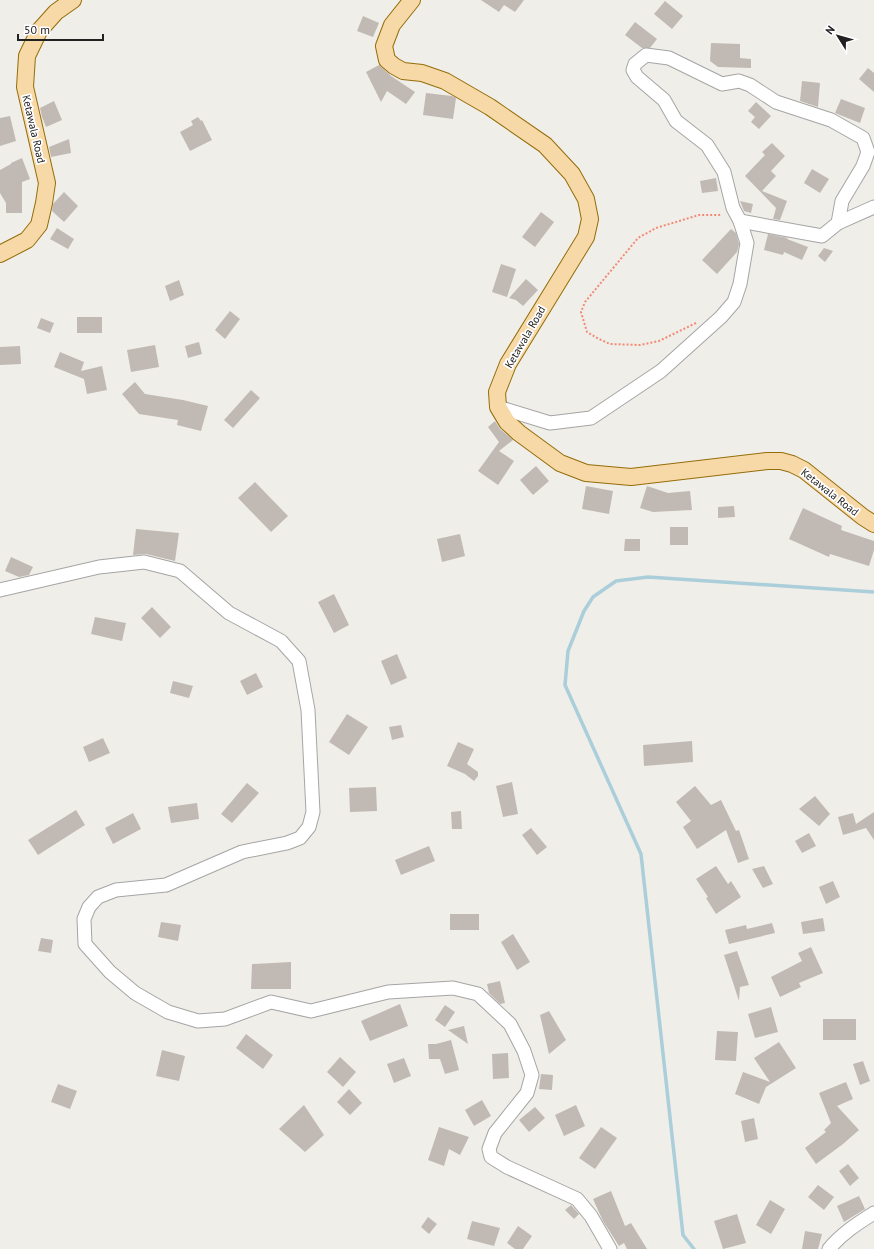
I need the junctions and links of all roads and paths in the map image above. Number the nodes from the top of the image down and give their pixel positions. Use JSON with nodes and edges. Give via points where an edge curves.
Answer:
{"nodes":[{"id":1,"x":73,"y":0,"type":"edge"},
{"id":2,"x":412,"y":0,"type":"edge"},
{"id":3,"x":874,"y":207,"type":"edge"},
{"id":4,"x":733,"y":208,"type":"junction"},
{"id":5,"x":740,"y":221,"type":"junction"},
{"id":6,"x":838,"y":223,"type":"junction"},
{"id":7,"x":0,"y":254,"type":"edge"},
{"id":8,"x":697,"y":322,"type":"dead end"},
{"id":9,"x":498,"y":407,"type":"junction"},
{"id":10,"x":874,"y":524,"type":"edge"},
{"id":11,"x":0,"y":590,"type":"edge"},
{"id":12,"x":874,"y":1213,"type":"edge"},
{"id":13,"x":610,"y":1249,"type":"edge"},
{"id":14,"x":830,"y":1249,"type":"edge"}],
"edges":[{"from":1,"to":7,"type":"main road","name":"Ketawala Road","via":[[56,12],[39,31],[27,56],[25,87],[47,183],[39,225],[27,240]]},
{"from":2,"to":9,"type":"main road","name":"Ketawala Road","via":[[392,25],[384,46],[388,60],[403,71],[422,73],[445,81],[490,107],[545,145],[572,174],[586,199],[590,219],[586,236],[508,364],[498,392]]},
{"from":3,"to":6,"type":"street"},
{"from":4,"to":5,"type":"street"},
{"from":4,"to":6,"type":"street","via":[[724,172],[707,145],[676,121],[664,100],[637,77],[633,70],[635,64],[646,55],[669,58],[722,84],[739,81],[750,85],[776,102],[831,120],[863,138],[868,152],[863,166],[842,201]]},
{"from":4,"to":8,"type":"path","via":[[719,215],[699,215],[656,228],[638,238],[585,302],[581,312],[587,332],[610,344],[640,345],[659,341]]},
{"from":5,"to":6,"type":"street","via":[[822,236]]},
{"from":5,"to":9,"type":"street","via":[[747,243],[734,302],[721,317],[660,371],[591,418],[550,423]]},
{"from":9,"to":10,"type":"main road","name":"Ketawala Road","via":[[507,422],[560,464],[586,473],[632,477],[781,461],[792,464],[814,477]]},
{"from":11,"to":13,"type":"street","via":[[99,567],[144,562],[180,571],[229,613],[281,641],[300,661],[308,710],[313,812],[310,827],[300,838],[242,852],[166,884],[116,890],[98,897],[89,906],[84,920],[86,944],[110,972],[135,993],[168,1012],[198,1021],[225,1019],[271,1002],[311,1011],[388,992],[453,988],[478,994],[510,1024],[524,1051],[532,1075],[527,1093],[495,1133],[489,1149],[491,1157],[507,1168],[577,1198]]},
{"from":12,"to":14,"type":"street","via":[[857,1224]]}]}
